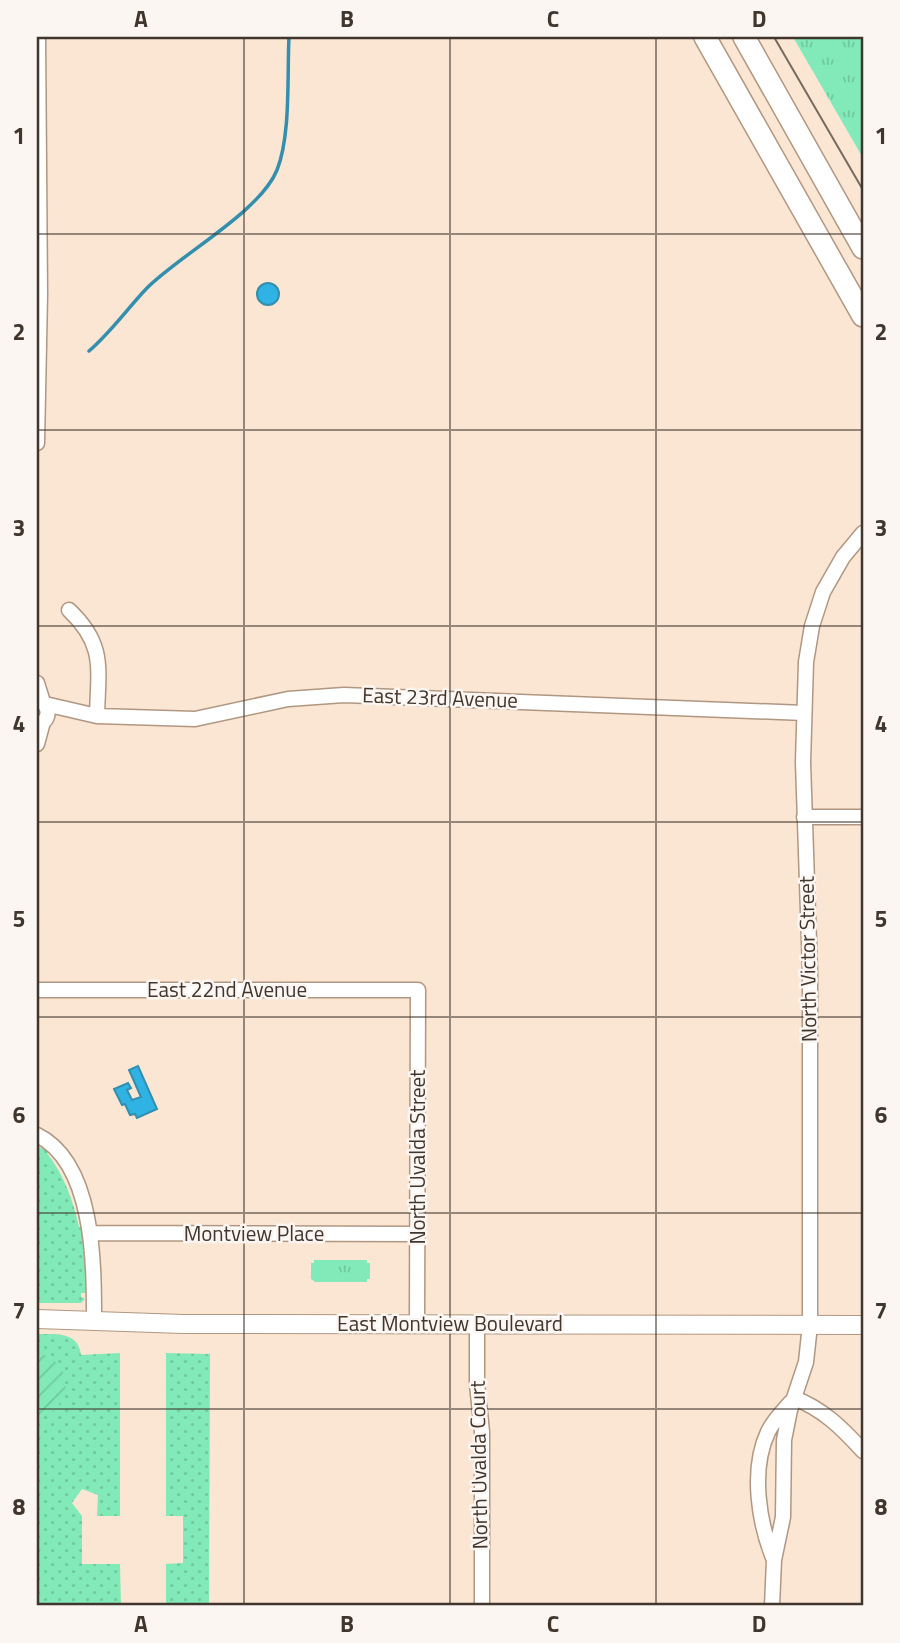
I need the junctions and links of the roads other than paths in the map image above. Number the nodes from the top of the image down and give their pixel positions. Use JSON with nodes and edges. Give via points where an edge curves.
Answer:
{"nodes":[{"id":1,"x":38,"y":37,"type":"edge"},
{"id":2,"x":705,"y":37,"type":"edge"},
{"id":3,"x":744,"y":37,"type":"edge"},
{"id":4,"x":37,"y":163,"type":"edge"},
{"id":5,"x":863,"y":248,"type":"edge"},
{"id":6,"x":863,"y":316,"type":"edge"},
{"id":7,"x":38,"y":359,"type":"edge"},
{"id":8,"x":37,"y":443,"type":"edge"},
{"id":9,"x":863,"y":533,"type":"edge"},
{"id":10,"x":69,"y":610,"type":"dead end"},
{"id":11,"x":37,"y":683,"type":"edge"},
{"id":12,"x":42,"y":702,"type":"edge"},
{"id":13,"x":78,"y":713,"type":"junction"},
{"id":14,"x":804,"y":713,"type":"junction"},
{"id":15,"x":97,"y":716,"type":"junction"},
{"id":16,"x":41,"y":723,"type":"edge"},
{"id":17,"x":37,"y":744,"type":"edge"},
{"id":18,"x":804,"y":817,"type":"junction"},
{"id":19,"x":863,"y":817,"type":"edge"},
{"id":20,"x":37,"y":990,"type":"edge"},
{"id":21,"x":418,"y":990,"type":"joint"},
{"id":22,"x":37,"y":1135,"type":"edge"},
{"id":23,"x":91,"y":1233,"type":"junction"},
{"id":24,"x":418,"y":1234,"type":"junction"},
{"id":25,"x":37,"y":1319,"type":"edge"},
{"id":26,"x":94,"y":1321,"type":"junction"},
{"id":27,"x":417,"y":1324,"type":"junction"},
{"id":28,"x":477,"y":1324,"type":"junction"},
{"id":29,"x":810,"y":1325,"type":"junction"},
{"id":30,"x":863,"y":1325,"type":"edge"},
{"id":31,"x":794,"y":1398,"type":"junction"},
{"id":32,"x":863,"y":1451,"type":"edge"},
{"id":33,"x":774,"y":1560,"type":"junction"},
{"id":34,"x":482,"y":1606,"type":"edge"},
{"id":35,"x":772,"y":1606,"type":"edge"}],
"edges":[{"from":1,"to":4,"type":"street"},
{"from":2,"to":6,"type":"main road"},
{"from":3,"to":5,"type":"main road"},
{"from":4,"to":7,"type":"street"},
{"from":7,"to":8,"type":"street"},
{"from":9,"to":14,"type":"street","name":"North Victor Street","via":[[836,567],[818,607],[807,651]]},
{"from":10,"to":15,"type":"street","via":[[89,631],[97,649]]},
{"from":11,"to":12,"type":"street"},
{"from":12,"to":13,"type":"street","name":"East 23rd Avenue"},
{"from":12,"to":16,"type":"street","via":[[48,714]]},
{"from":13,"to":15,"type":"street","name":"East 23rd Avenue"},
{"from":13,"to":16,"type":"street","name":"East 23rd Avenue"},
{"from":14,"to":15,"type":"street","name":"East 23rd Avenue","via":[[344,695],[288,699],[195,719]]},
{"from":14,"to":18,"type":"street","name":"North Victor Street"},
{"from":16,"to":17,"type":"street"},
{"from":18,"to":19,"type":"street"},
{"from":18,"to":29,"type":"street","name":"North Victor Street","via":[[810,972]]},
{"from":20,"to":21,"type":"street","name":"East 22nd Avenue"},
{"from":21,"to":24,"type":"street","name":"North Uvalda Street"},
{"from":22,"to":23,"type":"street","via":[[71,1171]]},
{"from":23,"to":24,"type":"street","name":"Montview Place"},
{"from":23,"to":26,"type":"street"},
{"from":24,"to":27,"type":"street","name":"North Uvalda Street"},
{"from":25,"to":26,"type":"street","name":"East Montview Boulevard"},
{"from":26,"to":27,"type":"street","name":"East Montview Boulevard"},
{"from":27,"to":28,"type":"street","name":"East Montview Boulevard"},
{"from":28,"to":29,"type":"street","name":"East Montview Boulevard"},
{"from":28,"to":34,"type":"street","name":"North Uvalda Court"},
{"from":29,"to":30,"type":"street","name":"East Montview Boulevard"},
{"from":29,"to":31,"type":"street","name":"North Victor Street","via":[[806,1362]]},
{"from":31,"to":32,"type":"street","via":[[830,1416]]},
{"from":31,"to":33,"type":"street","name":"North Victor Street","via":[[784,1440],[783,1517]]},
{"from":31,"to":33,"type":"street","name":"North Victor Street","via":[[769,1430],[761,1454],[762,1517]]},
{"from":33,"to":35,"type":"street","name":"North Victor Street"}]}
